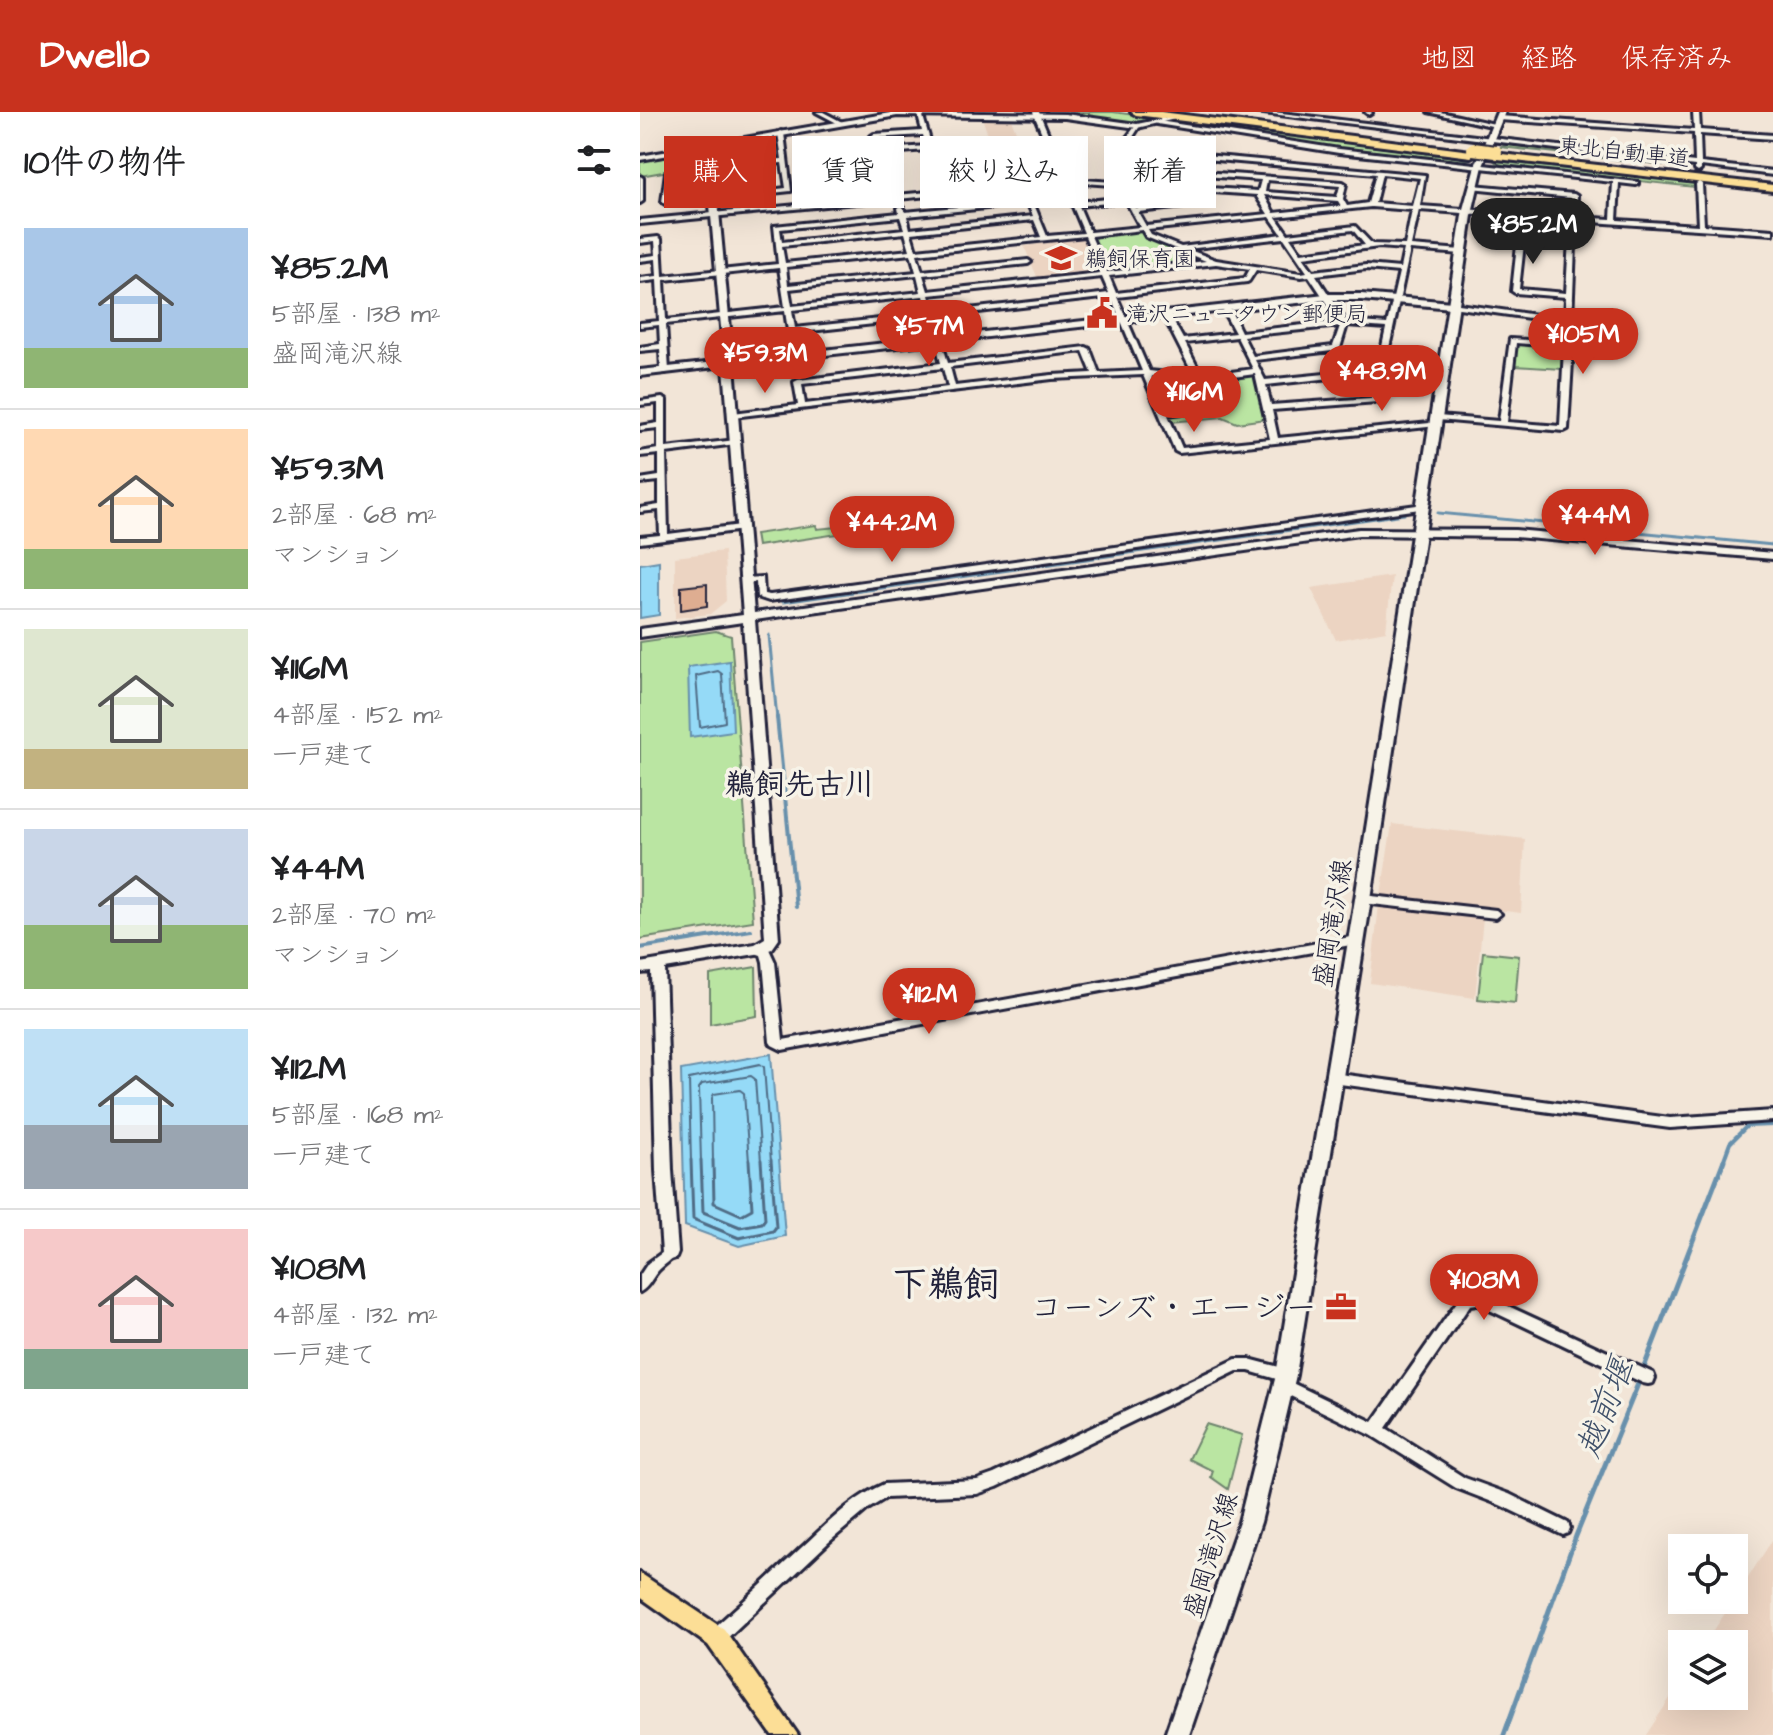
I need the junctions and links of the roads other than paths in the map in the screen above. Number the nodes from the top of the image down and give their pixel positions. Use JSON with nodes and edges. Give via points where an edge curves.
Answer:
{"nodes":[{"id":1,"x":819,"y":112,"type":"edge"},
{"id":2,"x":1136,"y":112,"type":"edge"},
{"id":3,"x":1258,"y":112,"type":"edge"},
{"id":4,"x":1431,"y":112,"type":"edge"},
{"id":5,"x":1579,"y":112,"type":"edge"},
{"id":6,"x":1696,"y":112,"type":"edge"},
{"id":7,"x":919,"y":113,"type":"edge"},
{"id":8,"x":1441,"y":113,"type":"edge"},
{"id":9,"x":1036,"y":114,"type":"edge"},
{"id":10,"x":1172,"y":116,"type":"edge"},
{"id":11,"x":1499,"y":118,"type":"edge"},
{"id":12,"x":839,"y":122,"type":"junction"},
{"id":13,"x":1159,"y":123,"type":"junction"},
{"id":14,"x":1579,"y":123,"type":"junction"},
{"id":15,"x":1137,"y":126,"type":"junction"},
{"id":16,"x":1697,"y":131,"type":"junction"},
{"id":17,"x":781,"y":133,"type":"junction"},
{"id":18,"x":925,"y":133,"type":"junction"},
{"id":19,"x":764,"y":136,"type":"edge"},
{"id":20,"x":874,"y":136,"type":"dead end"},
{"id":21,"x":926,"y":136,"type":"edge"},
{"id":22,"x":1045,"y":136,"type":"edge"},
{"id":23,"x":1130,"y":136,"type":"edge"},
{"id":24,"x":1773,"y":137,"type":"edge"},
{"id":25,"x":1490,"y":140,"type":"junction"},
{"id":26,"x":1305,"y":146,"type":"junction"},
{"id":27,"x":1472,"y":151,"type":"junction"},
{"id":28,"x":664,"y":154,"type":"edge"},
{"id":29,"x":640,"y":158,"type":"edge"},
{"id":30,"x":1216,"y":158,"type":"edge"},
{"id":31,"x":785,"y":161,"type":"junction"},
{"id":32,"x":776,"y":162,"type":"edge"},
{"id":33,"x":1297,"y":166,"type":"junction"},
{"id":34,"x":1479,"y":166,"type":"junction"},
{"id":35,"x":1698,"y":168,"type":"junction"},
{"id":36,"x":1380,"y":172,"type":"junction"},
{"id":37,"x":1773,"y":173,"type":"edge"},
{"id":38,"x":1216,"y":175,"type":"edge"},
{"id":39,"x":640,"y":178,"type":"edge"},
{"id":40,"x":1265,"y":178,"type":"junction"},
{"id":41,"x":1616,"y":181,"type":"junction"},
{"id":42,"x":1636,"y":183,"type":"dead end"},
{"id":43,"x":1699,"y":184,"type":"dead end"},
{"id":44,"x":1773,"y":185,"type":"edge"},
{"id":45,"x":1473,"y":187,"type":"junction"},
{"id":46,"x":789,"y":190,"type":"junction"},
{"id":47,"x":776,"y":191,"type":"edge"},
{"id":48,"x":1216,"y":191,"type":"edge"},
{"id":49,"x":1259,"y":194,"type":"junction"},
{"id":50,"x":1340,"y":199,"type":"junction"},
{"id":51,"x":640,"y":201,"type":"edge"},
{"id":52,"x":1088,"y":203,"type":"edge"},
{"id":53,"x":1371,"y":205,"type":"junction"},
{"id":54,"x":1415,"y":206,"type":"junction"},
{"id":55,"x":792,"y":207,"type":"joint"},
{"id":56,"x":1345,"y":207,"type":"junction"},
{"id":57,"x":714,"y":208,"type":"edge"},
{"id":58,"x":901,"y":208,"type":"edge"},
{"id":59,"x":1077,"y":208,"type":"edge"},
{"id":60,"x":1153,"y":208,"type":"edge"},
{"id":61,"x":1205,"y":208,"type":"edge"},
{"id":62,"x":1468,"y":209,"type":"junction"},
{"id":63,"x":1134,"y":210,"type":"junction"},
{"id":64,"x":1524,"y":213,"type":"junction"},
{"id":65,"x":903,"y":214,"type":"junction"},
{"id":66,"x":1273,"y":214,"type":"junction"},
{"id":67,"x":715,"y":215,"type":"junction"},
{"id":68,"x":1036,"y":218,"type":"junction"},
{"id":69,"x":1573,"y":218,"type":"junction"},
{"id":70,"x":1213,"y":219,"type":"junction"},
{"id":71,"x":1614,"y":221,"type":"junction"},
{"id":72,"x":640,"y":222,"type":"edge"},
{"id":73,"x":1144,"y":227,"type":"junction"},
{"id":74,"x":1701,"y":228,"type":"junction"},
{"id":75,"x":908,"y":231,"type":"junction"},
{"id":76,"x":1773,"y":232,"type":"edge"},
{"id":77,"x":1087,"y":234,"type":"junction"},
{"id":78,"x":1044,"y":237,"type":"junction"},
{"id":79,"x":1286,"y":237,"type":"junction"},
{"id":80,"x":640,"y":241,"type":"edge"},
{"id":81,"x":1019,"y":241,"type":"junction"},
{"id":82,"x":779,"y":244,"type":"junction"},
{"id":83,"x":1370,"y":246,"type":"junction"},
{"id":84,"x":1184,"y":247,"type":"junction"},
{"id":85,"x":1408,"y":247,"type":"junction"},
{"id":86,"x":913,"y":252,"type":"junction"},
{"id":87,"x":1462,"y":252,"type":"junction"},
{"id":88,"x":1301,"y":255,"type":"junction"},
{"id":89,"x":660,"y":257,"type":"junction"},
{"id":90,"x":640,"y":259,"type":"edge"},
{"id":91,"x":1028,"y":262,"type":"junction"},
{"id":92,"x":1216,"y":262,"type":"junction"},
{"id":93,"x":782,"y":265,"type":"junction"},
{"id":94,"x":1254,"y":268,"type":"junction"},
{"id":95,"x":1403,"y":270,"type":"junction"},
{"id":96,"x":722,"y":271,"type":"junction"},
{"id":97,"x":920,"y":274,"type":"junction"},
{"id":98,"x":1103,"y":274,"type":"junction"},
{"id":99,"x":1312,"y":274,"type":"junction"},
{"id":100,"x":659,"y":278,"type":"junction"},
{"id":101,"x":640,"y":280,"type":"edge"},
{"id":102,"x":1036,"y":281,"type":"junction"},
{"id":103,"x":785,"y":287,"type":"junction"},
{"id":104,"x":926,"y":293,"type":"junction"},
{"id":105,"x":1571,"y":295,"type":"junction"},
{"id":106,"x":1112,"y":296,"type":"junction"},
{"id":107,"x":1325,"y":297,"type":"junction"},
{"id":108,"x":1396,"y":300,"type":"junction"},
{"id":109,"x":1452,"y":305,"type":"junction"},
{"id":110,"x":788,"y":309,"type":"junction"},
{"id":111,"x":1226,"y":309,"type":"junction"},
{"id":112,"x":724,"y":315,"type":"junction"},
{"id":113,"x":1167,"y":315,"type":"junction"},
{"id":114,"x":932,"y":316,"type":"junction"},
{"id":115,"x":1122,"y":320,"type":"junction"},
{"id":116,"x":1570,"y":322,"type":"junction"},
{"id":117,"x":662,"y":323,"type":"junction"},
{"id":118,"x":1344,"y":323,"type":"junction"},
{"id":119,"x":640,"y":325,"type":"edge"},
{"id":120,"x":1390,"y":326,"type":"junction"},
{"id":121,"x":1240,"y":335,"type":"junction"},
{"id":122,"x":937,"y":340,"type":"junction"},
{"id":123,"x":1180,"y":341,"type":"junction"},
{"id":124,"x":1569,"y":345,"type":"junction"},
{"id":125,"x":663,"y":346,"type":"junction"},
{"id":126,"x":1337,"y":348,"type":"junction"},
{"id":127,"x":640,"y":349,"type":"edge"},
{"id":128,"x":1252,"y":358,"type":"junction"},
{"id":129,"x":728,"y":364,"type":"junction"},
{"id":130,"x":1382,"y":364,"type":"junction"},
{"id":131,"x":945,"y":366,"type":"junction"},
{"id":132,"x":1444,"y":369,"type":"junction"},
{"id":133,"x":665,"y":371,"type":"junction"},
{"id":134,"x":1258,"y":371,"type":"junction"},
{"id":135,"x":640,"y":373,"type":"edge"},
{"id":136,"x":1146,"y":373,"type":"junction"},
{"id":137,"x":1096,"y":375,"type":"junction"},
{"id":138,"x":1199,"y":379,"type":"junction"},
{"id":139,"x":1262,"y":383,"type":"junction"},
{"id":140,"x":952,"y":388,"type":"junction"},
{"id":141,"x":640,"y":403,"type":"edge"},
{"id":142,"x":802,"y":406,"type":"junction"},
{"id":143,"x":1267,"y":408,"type":"junction"},
{"id":144,"x":1164,"y":413,"type":"junction"},
{"id":145,"x":733,"y":415,"type":"junction"},
{"id":146,"x":1437,"y":421,"type":"junction"},
{"id":147,"x":1503,"y":424,"type":"junction"},
{"id":148,"x":662,"y":425,"type":"junction"},
{"id":149,"x":640,"y":428,"type":"edge"},
{"id":150,"x":1274,"y":440,"type":"junction"},
{"id":151,"x":736,"y":442,"type":"junction"},
{"id":152,"x":662,"y":451,"type":"junction"},
{"id":153,"x":640,"y":454,"type":"edge"},
{"id":154,"x":663,"y":478,"type":"junction"},
{"id":155,"x":640,"y":481,"type":"edge"},
{"id":156,"x":1424,"y":506,"type":"junction"},
{"id":157,"x":663,"y":507,"type":"junction"},
{"id":158,"x":640,"y":510,"type":"edge"},
{"id":159,"x":741,"y":528,"type":"junction"},
{"id":160,"x":1420,"y":530,"type":"junction"},
{"id":161,"x":664,"y":537,"type":"junction"},
{"id":162,"x":640,"y":540,"type":"edge"},
{"id":163,"x":1773,"y":556,"type":"edge"},
{"id":164,"x":745,"y":581,"type":"junction"},
{"id":165,"x":747,"y":617,"type":"junction"},
{"id":166,"x":640,"y":633,"type":"edge"},
{"id":167,"x":1363,"y":899,"type":"junction"},
{"id":168,"x":1496,"y":914,"type":"dead end"},
{"id":169,"x":1356,"y":940,"type":"junction"},
{"id":170,"x":756,"y":949,"type":"junction"},
{"id":171,"x":658,"y":965,"type":"junction"},
{"id":172,"x":640,"y":968,"type":"edge"},
{"id":173,"x":1332,"y":1078,"type":"junction"},
{"id":174,"x":1773,"y":1116,"type":"edge"},
{"id":175,"x":670,"y":1253,"type":"joint"},
{"id":176,"x":640,"y":1286,"type":"edge"},
{"id":177,"x":1642,"y":1375,"type":"dead end"},
{"id":178,"x":1284,"y":1380,"type":"junction"},
{"id":179,"x":1376,"y":1430,"type":"junction"},
{"id":180,"x":1563,"y":1528,"type":"dead end"},
{"id":181,"x":640,"y":1584,"type":"edge"},
{"id":182,"x":716,"y":1637,"type":"junction"},
{"id":183,"x":786,"y":1735,"type":"edge"},
{"id":184,"x":1177,"y":1735,"type":"edge"}],
"edges":[{"from":1,"to":12,"type":"street"},
{"from":2,"to":27,"type":"highway","name":"東北自動車道"},
{"from":3,"to":25,"type":"street"},
{"from":4,"to":8,"type":"street"},
{"from":5,"to":14,"type":"street"},
{"from":6,"to":16,"type":"street"},
{"from":7,"to":9,"type":"street"},
{"from":7,"to":12,"type":"street"},
{"from":7,"to":18,"type":"street"},
{"from":8,"to":11,"type":"street"},
{"from":9,"to":15,"type":"street"},
{"from":9,"to":22,"type":"street"},
{"from":10,"to":13,"type":"street"},
{"from":10,"to":27,"type":"highway","name":"東北自動車道"},
{"from":11,"to":14,"type":"street"},
{"from":11,"to":25,"type":"main road","name":"盛岡滝沢線"},
{"from":12,"to":17,"type":"street"},
{"from":13,"to":15,"type":"street"},
{"from":13,"to":26,"type":"street"},
{"from":14,"to":16,"type":"street"},
{"from":15,"to":23,"type":"street"},
{"from":16,"to":24,"type":"street"},
{"from":16,"to":35,"type":"street"},
{"from":17,"to":19,"type":"street"},
{"from":17,"to":31,"type":"street"},
{"from":18,"to":20,"type":"street"},
{"from":18,"to":21,"type":"street"},
{"from":25,"to":34,"type":"main road","name":"盛岡滝沢線"},
{"from":25,"to":35,"type":"street"},
{"from":26,"to":33,"type":"street"},
{"from":26,"to":34,"type":"street"},
{"from":27,"to":44,"type":"highway","name":"東北自動車道","bridge":true},
{"from":28,"to":29,"type":"street"},
{"from":30,"to":33,"type":"street"},
{"from":31,"to":32,"type":"street"},
{"from":31,"to":46,"type":"street"},
{"from":33,"to":36,"type":"street"},
{"from":34,"to":41,"type":"street"},
{"from":34,"to":45,"type":"main road","name":"盛岡滝沢線"},
{"from":35,"to":37,"type":"street"},
{"from":36,"to":53,"type":"street"},
{"from":36,"to":54,"type":"street","via":[[1423,176]]},
{"from":38,"to":40,"type":"street"},
{"from":39,"to":51,"type":"street"},
{"from":40,"to":49,"type":"street"},
{"from":40,"to":50,"type":"street","via":[[1343,184]]},
{"from":41,"to":42,"type":"street"},
{"from":41,"to":71,"type":"street"},
{"from":43,"to":74,"type":"street"},
{"from":45,"to":62,"type":"main road","name":"盛岡滝沢線"},
{"from":45,"to":69,"type":"street","via":[[1574,196]]},
{"from":46,"to":47,"type":"street"},
{"from":46,"to":55,"type":"street"},
{"from":48,"to":49,"type":"street"},
{"from":49,"to":50,"type":"street"},
{"from":49,"to":66,"type":"street"},
{"from":50,"to":56,"type":"street"},
{"from":52,"to":63,"type":"street","via":[[1128,199]]},
{"from":53,"to":54,"type":"street"},
{"from":53,"to":56,"type":"street"},
{"from":54,"to":62,"type":"street"},
{"from":54,"to":85,"type":"street"},
{"from":55,"to":67,"type":"street"},
{"from":56,"to":66,"type":"street"},
{"from":57,"to":67,"type":"street"},
{"from":58,"to":65,"type":"street"},
{"from":59,"to":77,"type":"street"},
{"from":60,"to":63,"type":"street"},
{"from":61,"to":70,"type":"street"},
{"from":62,"to":64,"type":"street"},
{"from":62,"to":87,"type":"main road","name":"盛岡滝沢線"},
{"from":63,"to":73,"type":"street"},
{"from":64,"to":69,"type":"street"},
{"from":64,"to":105,"type":"street","via":[[1515,291]]},
{"from":65,"to":68,"type":"street","via":[[1030,202]]},
{"from":65,"to":75,"type":"street"},
{"from":65,"to":82,"type":"street","via":[[776,227]]},
{"from":66,"to":70,"type":"street"},
{"from":66,"to":79,"type":"street"},
{"from":67,"to":72,"type":"street"},
{"from":67,"to":96,"type":"street"},
{"from":68,"to":75,"type":"street"},
{"from":68,"to":78,"type":"street"},
{"from":69,"to":71,"type":"street"},
{"from":69,"to":105,"type":"street"},
{"from":70,"to":73,"type":"street"},
{"from":71,"to":74,"type":"street"},
{"from":73,"to":77,"type":"street"},
{"from":73,"to":84,"type":"street","via":[[1148,236]]},
{"from":74,"to":76,"type":"street"},
{"from":75,"to":82,"type":"street"},
{"from":75,"to":86,"type":"street"},
{"from":77,"to":78,"type":"street"},
{"from":77,"to":98,"type":"street"},
{"from":78,"to":81,"type":"street"},
{"from":79,"to":83,"type":"street","via":[[1355,228]]},
{"from":79,"to":84,"type":"street"},
{"from":79,"to":88,"type":"street"},
{"from":80,"to":89,"type":"street","via":[[658,239]]},
{"from":81,"to":86,"type":"street"},
{"from":81,"to":91,"type":"street"},
{"from":82,"to":93,"type":"street"},
{"from":83,"to":85,"type":"street"},
{"from":83,"to":88,"type":"street"},
{"from":84,"to":92,"type":"street"},
{"from":85,"to":87,"type":"street"},
{"from":85,"to":95,"type":"street"},
{"from":86,"to":93,"type":"street"},
{"from":86,"to":97,"type":"street"},
{"from":87,"to":109,"type":"main road","name":"盛岡滝沢線"},
{"from":88,"to":99,"type":"street"},
{"from":89,"to":90,"type":"street"},
{"from":89,"to":100,"type":"street"},
{"from":91,"to":97,"type":"street"},
{"from":91,"to":102,"type":"street"},
{"from":92,"to":94,"type":"street"},
{"from":92,"to":98,"type":"street"},
{"from":93,"to":96,"type":"street"},
{"from":93,"to":103,"type":"street"},
{"from":94,"to":99,"type":"street"},
{"from":94,"to":106,"type":"street","via":[[1247,280]]},
{"from":95,"to":99,"type":"street","via":[[1366,267]]},
{"from":95,"to":108,"type":"street"},
{"from":96,"to":100,"type":"street"},
{"from":96,"to":112,"type":"street"},
{"from":97,"to":103,"type":"street"},
{"from":97,"to":104,"type":"street"},
{"from":98,"to":102,"type":"street"},
{"from":98,"to":106,"type":"street"},
{"from":99,"to":107,"type":"street"},
{"from":100,"to":101,"type":"street"},
{"from":100,"to":117,"type":"street"},
{"from":102,"to":104,"type":"street"},
{"from":103,"to":110,"type":"street"},
{"from":104,"to":110,"type":"street"},
{"from":104,"to":114,"type":"street"},
{"from":105,"to":116,"type":"street"},
{"from":106,"to":114,"type":"street"},
{"from":106,"to":115,"type":"street"},
{"from":107,"to":108,"type":"street"},
{"from":107,"to":111,"type":"street"},
{"from":107,"to":118,"type":"street"},
{"from":108,"to":109,"type":"street"},
{"from":108,"to":120,"type":"street"},
{"from":109,"to":116,"type":"street"},
{"from":109,"to":132,"type":"main road","name":"盛岡滝沢線"},
{"from":110,"to":112,"type":"street"},
{"from":110,"to":114,"type":"street","via":[[792,331]]},
{"from":111,"to":113,"type":"street"},
{"from":111,"to":121,"type":"street"},
{"from":112,"to":117,"type":"street"},
{"from":112,"to":129,"type":"street"},
{"from":113,"to":115,"type":"street"},
{"from":113,"to":123,"type":"street"},
{"from":114,"to":122,"type":"street"},
{"from":115,"to":122,"type":"street"},
{"from":115,"to":136,"type":"street"},
{"from":116,"to":124,"type":"street"},
{"from":117,"to":119,"type":"street"},
{"from":117,"to":125,"type":"street"},
{"from":118,"to":120,"type":"street"},
{"from":118,"to":121,"type":"street"},
{"from":118,"to":126,"type":"street"},
{"from":120,"to":130,"type":"street"},
{"from":121,"to":123,"type":"street"},
{"from":121,"to":128,"type":"street"},
{"from":122,"to":129,"type":"street"},
{"from":122,"to":131,"type":"street"},
{"from":123,"to":138,"type":"street"},
{"from":124,"to":147,"type":"street","via":[[1513,341]]},
{"from":124,"to":147,"type":"street","via":[[1564,429]]},
{"from":125,"to":127,"type":"street"},
{"from":125,"to":133,"type":"street"},
{"from":126,"to":128,"type":"street"},
{"from":126,"to":139,"type":"street","via":[[1328,376]]},
{"from":128,"to":134,"type":"street"},
{"from":129,"to":133,"type":"street"},
{"from":129,"to":145,"type":"street"},
{"from":130,"to":132,"type":"street"},
{"from":130,"to":143,"type":"street","via":[[1374,400]]},
{"from":131,"to":137,"type":"street","via":[[1086,349]]},
{"from":131,"to":140,"type":"street"},
{"from":131,"to":142,"type":"street","via":[[798,382]]},
{"from":132,"to":146,"type":"main road","name":"盛岡滝沢線"},
{"from":133,"to":135,"type":"street"},
{"from":134,"to":138,"type":"street"},
{"from":134,"to":139,"type":"street"},
{"from":136,"to":137,"type":"street"},
{"from":136,"to":138,"type":"street"},
{"from":136,"to":144,"type":"street"},
{"from":137,"to":140,"type":"street"},
{"from":138,"to":144,"type":"street","via":[[1213,406]]},
{"from":139,"to":143,"type":"street"},
{"from":140,"to":142,"type":"street"},
{"from":141,"to":148,"type":"street","via":[[662,400]]},
{"from":142,"to":145,"type":"street"},
{"from":143,"to":150,"type":"street"},
{"from":144,"to":150,"type":"street","via":[[1179,451]]},
{"from":145,"to":151,"type":"street"},
{"from":146,"to":147,"type":"street"},
{"from":146,"to":150,"type":"street"},
{"from":146,"to":156,"type":"main road","name":"盛岡滝沢線"},
{"from":148,"to":149,"type":"street"},
{"from":148,"to":152,"type":"street"},
{"from":151,"to":152,"type":"street"},
{"from":151,"to":159,"type":"street"},
{"from":152,"to":153,"type":"street"},
{"from":152,"to":154,"type":"street"},
{"from":154,"to":155,"type":"street"},
{"from":154,"to":157,"type":"street"},
{"from":156,"to":160,"type":"main road","name":"盛岡滝沢線"},
{"from":156,"to":164,"type":"street","via":[[769,598],[760,595],[760,579]]},
{"from":157,"to":158,"type":"street"},
{"from":157,"to":161,"type":"street"},
{"from":159,"to":161,"type":"street"},
{"from":159,"to":164,"type":"street"},
{"from":160,"to":163,"type":"street","via":[[1652,543]]},
{"from":160,"to":165,"type":"street","via":[[1305,538]]},
{"from":160,"to":167,"type":"main road","name":"盛岡滝沢線"},
{"from":161,"to":162,"type":"street"},
{"from":164,"to":165,"type":"street"},
{"from":165,"to":166,"type":"street"},
{"from":165,"to":170,"type":"street","via":[[772,939]]},
{"from":167,"to":168,"type":"street"},
{"from":167,"to":169,"type":"main road","name":"盛岡滝沢線"},
{"from":169,"to":170,"type":"street","via":[[782,1045],[776,1042],[769,962],[765,952]]},
{"from":169,"to":173,"type":"main road","name":"盛岡滝沢線"},
{"from":170,"to":171,"type":"street"},
{"from":171,"to":172,"type":"street"},
{"from":171,"to":175,"type":"street"},
{"from":173,"to":174,"type":"street","via":[[1670,1123]]},
{"from":173,"to":178,"type":"main road","name":"盛岡滝沢線"},
{"from":175,"to":176,"type":"street"},
{"from":177,"to":179,"type":"street","via":[[1478,1298],[1466,1300]]},
{"from":178,"to":179,"type":"street"},
{"from":178,"to":182,"type":"street","via":[[1236,1365],[997,1480],[977,1487],[884,1491],[824,1537]]},
{"from":178,"to":184,"type":"main road","name":"盛岡滝沢線","via":[[1250,1522]]},
{"from":179,"to":180,"type":"street","via":[[1461,1483]]},
{"from":181,"to":182,"type":"main road"},
{"from":182,"to":183,"type":"main road"}]}
